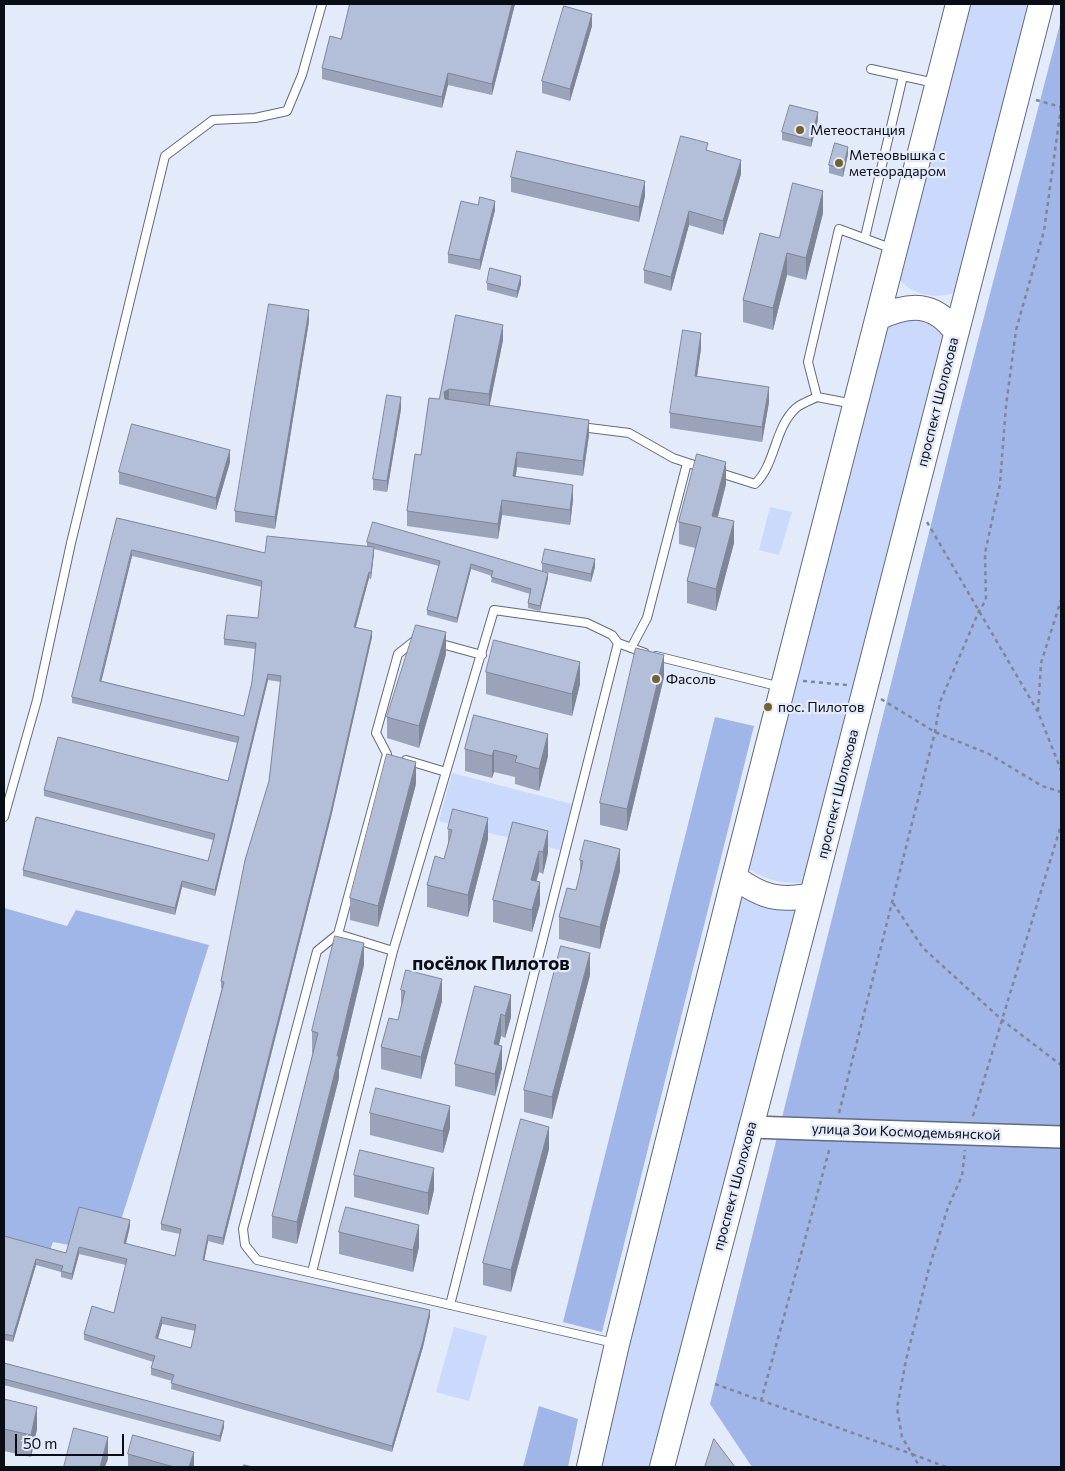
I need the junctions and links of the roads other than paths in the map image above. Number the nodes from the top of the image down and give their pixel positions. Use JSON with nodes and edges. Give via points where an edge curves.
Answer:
{"nodes":[{"id":1,"x":322,"y":4,"type":"edge"},
{"id":2,"x":958,"y":4,"type":"edge"},
{"id":3,"x":1041,"y":4,"type":"edge"},
{"id":4,"x":871,"y":69,"type":"dead end"},
{"id":5,"x":903,"y":76,"type":"junction"},
{"id":6,"x":937,"y":84,"type":"junction"},
{"id":7,"x":865,"y":237,"type":"junction"},
{"id":8,"x":895,"y":250,"type":"junction"},
{"id":9,"x":888,"y":277,"type":"junction"},
{"id":10,"x":966,"y":296,"type":"junction"},
{"id":11,"x":878,"y":318,"type":"junction"},
{"id":12,"x":956,"y":332,"type":"junction"},
{"id":13,"x":817,"y":397,"type":"junction"},
{"id":14,"x":856,"y":405,"type":"junction"},
{"id":15,"x":572,"y":426,"type":"edge"},
{"id":16,"x":687,"y":463,"type":"junction"},
{"id":17,"x":618,"y":643,"type":"junction"},
{"id":18,"x":631,"y":648,"type":"junction"},
{"id":19,"x":482,"y":655,"type":"junction"},
{"id":20,"x":784,"y":684,"type":"junction"},
{"id":21,"x":387,"y":754,"type":"junction"},
{"id":22,"x":446,"y":772,"type":"junction"},
{"id":23,"x":4,"y":817,"type":"edge"},
{"id":24,"x":734,"y":877,"type":"junction"},
{"id":25,"x":812,"y":895,"type":"junction"},
{"id":26,"x":338,"y":934,"type":"junction"},
{"id":27,"x":393,"y":951,"type":"junction"},
{"id":28,"x":750,"y":1126,"type":"junction"},
{"id":29,"x":1061,"y":1137,"type":"edge"},
{"id":30,"x":312,"y":1272,"type":"junction"},
{"id":31,"x":450,"y":1305,"type":"junction"},
{"id":32,"x":617,"y":1344,"type":"junction"},
{"id":33,"x":588,"y":1467,"type":"edge"},
{"id":34,"x":662,"y":1467,"type":"edge"}],
"edges":[{"from":1,"to":23,"type":"lane","via":[[302,75],[287,111],[255,118],[213,120],[165,156],[71,543],[37,700]]},
{"from":2,"to":6,"type":"main road"},
{"from":3,"to":10,"type":"main road","name":"проспект Шолохова"},
{"from":4,"to":5,"type":"lane"},
{"from":5,"to":6,"type":"lane"},
{"from":5,"to":7,"type":"lane"},
{"from":6,"to":8,"type":"main road"},
{"from":7,"to":8,"type":"lane"},
{"from":7,"to":13,"type":"lane","via":[[839,229],[808,362]]},
{"from":8,"to":9,"type":"main road"},
{"from":9,"to":10,"type":"main road","via":[[898,289],[923,300],[951,302]]},
{"from":9,"to":11,"type":"main road"},
{"from":10,"to":12,"type":"main road","name":"проспект Шолохова"},
{"from":11,"to":12,"type":"main road","via":[[894,310],[913,307],[930,310],[947,320]]},
{"from":11,"to":14,"type":"main road"},
{"from":12,"to":25,"type":"main road","name":"проспект Шолохова"},
{"from":13,"to":14,"type":"lane"},
{"from":13,"to":16,"type":"lane","via":[[796,408],[781,431],[765,474],[755,484]]},
{"from":14,"to":20,"type":"main road"},
{"from":15,"to":16,"type":"lane","via":[[630,433]]},
{"from":16,"to":18,"type":"lane","via":[[646,618]]},
{"from":17,"to":18,"type":"lane"},
{"from":17,"to":19,"type":"lane","via":[[612,635],[587,623],[494,610]]},
{"from":17,"to":31,"type":"lane"},
{"from":18,"to":20,"type":"lane"},
{"from":19,"to":21,"type":"lane","via":[[418,638],[398,654],[376,733]]},
{"from":19,"to":22,"type":"lane"},
{"from":20,"to":24,"type":"main road"},
{"from":21,"to":22,"type":"lane"},
{"from":21,"to":26,"type":"lane"},
{"from":22,"to":27,"type":"lane"},
{"from":24,"to":25,"type":"main road","via":[[762,895],[780,899]]},
{"from":24,"to":32,"type":"main road"},
{"from":25,"to":28,"type":"main road","name":"проспект Шолохова"},
{"from":26,"to":27,"type":"lane"},
{"from":26,"to":30,"type":"lane","via":[[317,951],[243,1229],[245,1245],[257,1260]]},
{"from":27,"to":30,"type":"lane"},
{"from":28,"to":29,"type":"street","name":"улица Зои Космодемьянской"},
{"from":28,"to":34,"type":"main road","name":"проспект Шолохова"},
{"from":30,"to":31,"type":"lane"},
{"from":31,"to":32,"type":"lane"},
{"from":32,"to":33,"type":"main road"}]}
